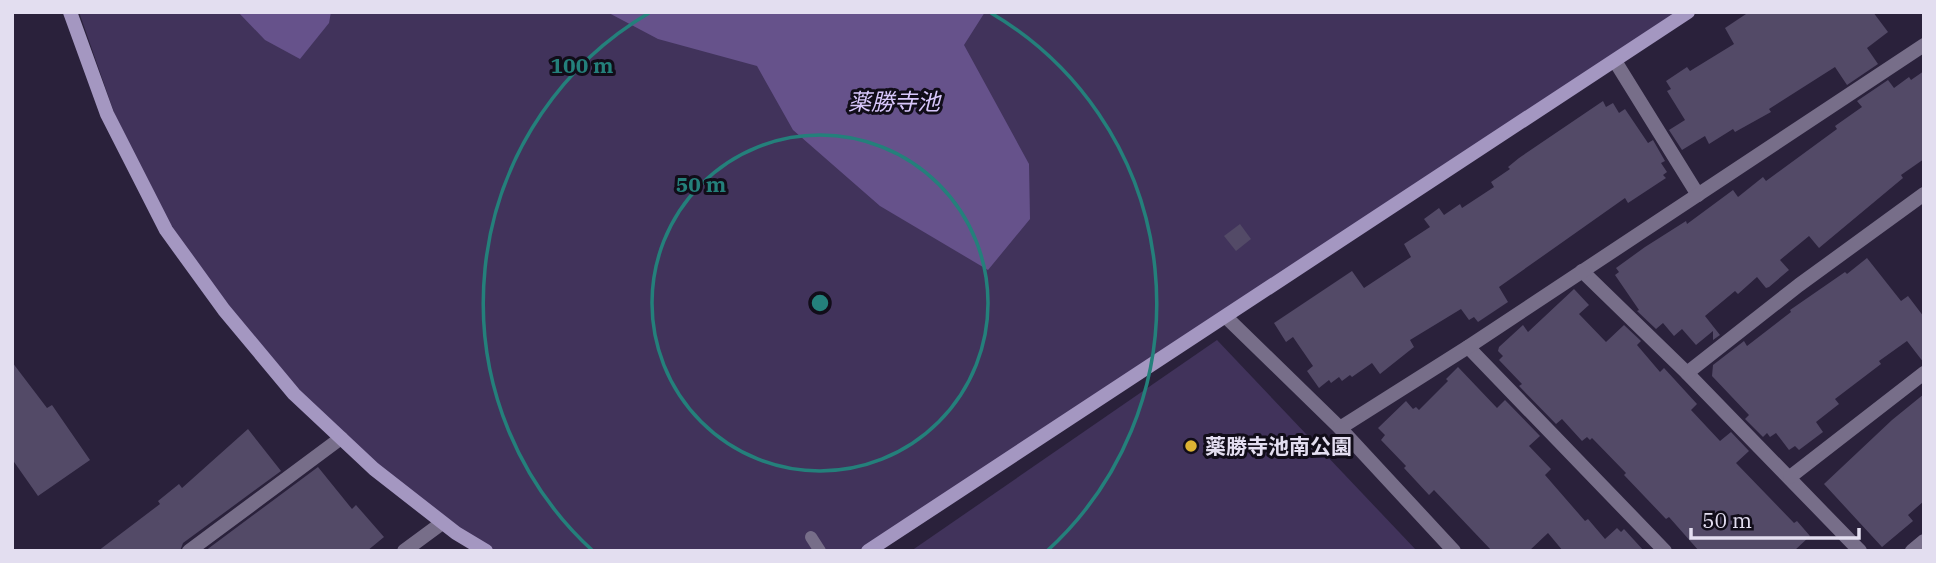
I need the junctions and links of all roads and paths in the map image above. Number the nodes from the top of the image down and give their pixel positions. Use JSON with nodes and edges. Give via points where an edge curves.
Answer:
{"nodes":[{"id":1,"x":70,"y":12,"type":"edge"},
{"id":2,"x":1688,"y":12,"type":"edge"},
{"id":3,"x":1924,"y":45,"type":"edge"},
{"id":4,"x":1615,"y":61,"type":"junction"},
{"id":5,"x":1924,"y":194,"type":"edge"},
{"id":6,"x":1698,"y":195,"type":"junction"},
{"id":7,"x":1582,"y":271,"type":"junction"},
{"id":8,"x":1226,"y":317,"type":"junction"},
{"id":9,"x":1468,"y":347,"type":"junction"},
{"id":10,"x":1688,"y":373,"type":"junction"},
{"id":11,"x":1924,"y":373,"type":"edge"},
{"id":12,"x":1340,"y":428,"type":"junction"},
{"id":13,"x":341,"y":438,"type":"junction"},
{"id":14,"x":1790,"y":477,"type":"junction"},
{"id":15,"x":442,"y":523,"type":"junction"},
{"id":16,"x":811,"y":537,"type":"dead end"},
{"id":17,"x":1924,"y":541,"type":"edge"},
{"id":18,"x":189,"y":551,"type":"edge"},
{"id":19,"x":404,"y":551,"type":"edge"},
{"id":20,"x":486,"y":551,"type":"edge"},
{"id":21,"x":820,"y":551,"type":"edge"},
{"id":22,"x":868,"y":551,"type":"edge"},
{"id":23,"x":1454,"y":551,"type":"edge"},
{"id":24,"x":1665,"y":551,"type":"edge"},
{"id":25,"x":1860,"y":551,"type":"edge"},
{"id":26,"x":1912,"y":551,"type":"edge"}],
"edges":[{"from":1,"to":13,"type":"street","via":[[107,114],[166,230],[294,394]]},
{"from":2,"to":4,"type":"street"},
{"from":3,"to":6,"type":"street"},
{"from":4,"to":6,"type":"street"},
{"from":4,"to":8,"type":"street"},
{"from":5,"to":10,"type":"street"},
{"from":6,"to":7,"type":"street"},
{"from":7,"to":9,"type":"street"},
{"from":7,"to":10,"type":"street"},
{"from":8,"to":12,"type":"street"},
{"from":8,"to":22,"type":"street"},
{"from":9,"to":12,"type":"street"},
{"from":9,"to":24,"type":"street"},
{"from":10,"to":14,"type":"street"},
{"from":11,"to":14,"type":"street"},
{"from":12,"to":23,"type":"street"},
{"from":13,"to":15,"type":"street"},
{"from":13,"to":18,"type":"street"},
{"from":14,"to":25,"type":"street"},
{"from":15,"to":19,"type":"street"},
{"from":15,"to":20,"type":"street"},
{"from":16,"to":21,"type":"lane"},
{"from":17,"to":26,"type":"street"}]}
